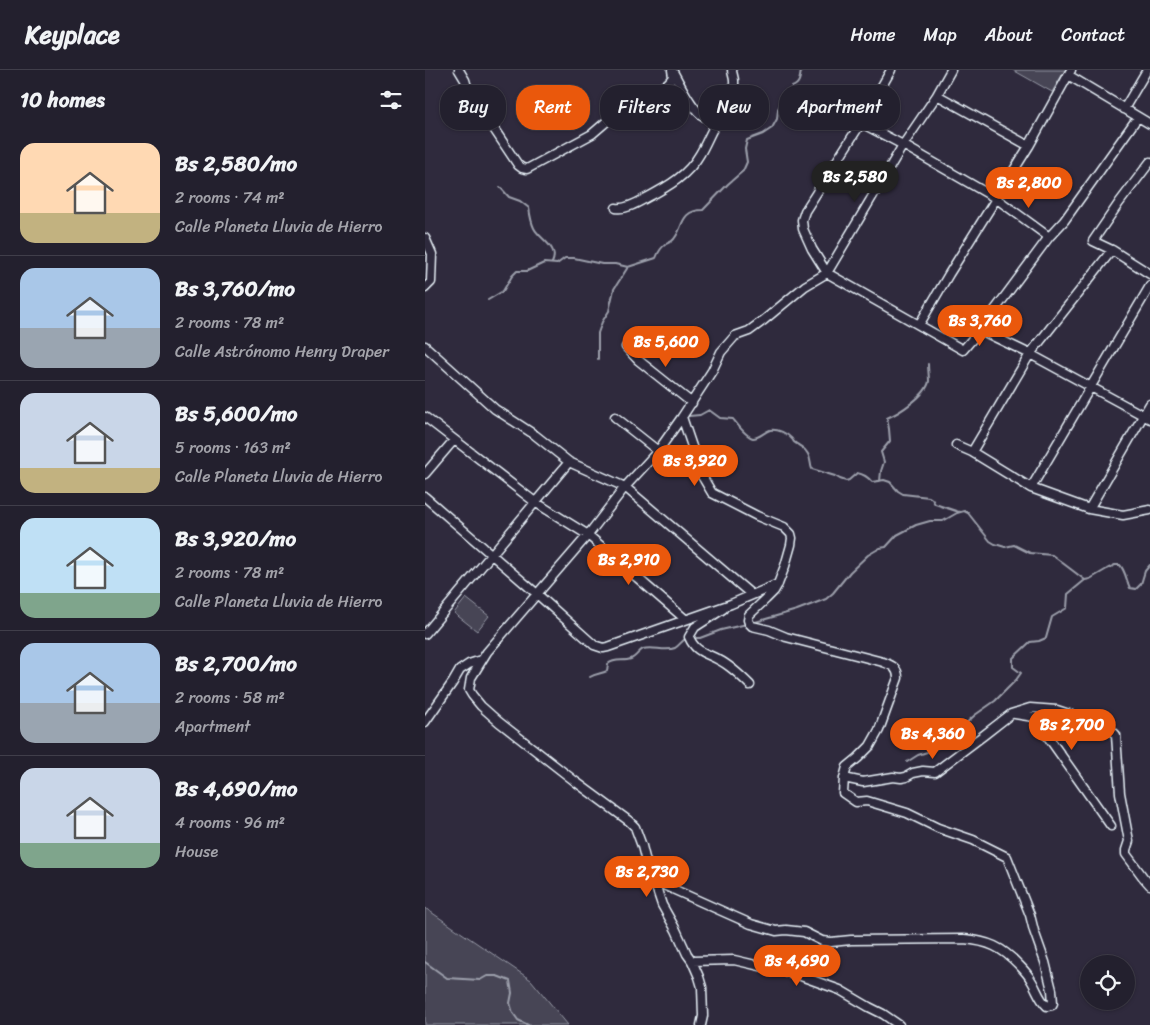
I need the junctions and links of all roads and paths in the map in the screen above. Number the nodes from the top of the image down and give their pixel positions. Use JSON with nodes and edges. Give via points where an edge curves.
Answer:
{"nodes":[{"id":1,"x":459,"y":70,"type":"edge"},
{"id":2,"x":672,"y":70,"type":"edge"},
{"id":3,"x":732,"y":70,"type":"edge"},
{"id":4,"x":737,"y":70,"type":"edge"},
{"id":5,"x":891,"y":70,"type":"edge"},
{"id":6,"x":951,"y":70,"type":"edge"},
{"id":7,"x":1147,"y":70,"type":"edge"},
{"id":8,"x":1070,"y":72,"type":"edge"},
{"id":9,"x":734,"y":81,"type":"junction"},
{"id":10,"x":733,"y":85,"type":"edge"},
{"id":11,"x":882,"y":85,"type":"edge"},
{"id":12,"x":937,"y":95,"type":"junction"},
{"id":13,"x":1124,"y":109,"type":"junction"},
{"id":14,"x":699,"y":114,"type":"edge"},
{"id":15,"x":1138,"y":117,"type":"junction"},
{"id":16,"x":1150,"y":124,"type":"edge"},
{"id":17,"x":713,"y":130,"type":"edge"},
{"id":18,"x":856,"y":130,"type":"edge"},
{"id":19,"x":876,"y":130,"type":"edge"},
{"id":20,"x":903,"y":145,"type":"junction"},
{"id":21,"x":1029,"y":146,"type":"junction"},
{"id":22,"x":1150,"y":162,"type":"edge"},
{"id":23,"x":997,"y":199,"type":"junction"},
{"id":24,"x":615,"y":208,"type":"dead end"},
{"id":25,"x":1049,"y":237,"type":"junction"},
{"id":26,"x":425,"y":238,"type":"edge"},
{"id":27,"x":1112,"y":250,"type":"junction"},
{"id":28,"x":827,"y":273,"type":"junction"},
{"id":29,"x":1150,"y":274,"type":"edge"},
{"id":30,"x":1150,"y":286,"type":"edge"},
{"id":31,"x":425,"y":288,"type":"edge"},
{"id":32,"x":919,"y":325,"type":"junction"},
{"id":33,"x":980,"y":330,"type":"junction"},
{"id":34,"x":425,"y":346,"type":"edge"},
{"id":35,"x":626,"y":347,"type":"dead end"},
{"id":36,"x":1029,"y":354,"type":"junction"},
{"id":37,"x":1090,"y":387,"type":"junction"},
{"id":38,"x":692,"y":403,"type":"junction"},
{"id":39,"x":1150,"y":404,"type":"edge"},
{"id":40,"x":425,"y":416,"type":"edge"},
{"id":41,"x":615,"y":417,"type":"dead end"},
{"id":42,"x":682,"y":417,"type":"junction"},
{"id":43,"x":1147,"y":417,"type":"edge"},
{"id":44,"x":454,"y":440,"type":"junction"},
{"id":45,"x":956,"y":445,"type":"dead end"},
{"id":46,"x":658,"y":451,"type":"junction"},
{"id":47,"x":972,"y":452,"type":"junction"},
{"id":48,"x":569,"y":462,"type":"junction"},
{"id":49,"x":425,"y":474,"type":"edge"},
{"id":50,"x":625,"y":487,"type":"junction"},
{"id":51,"x":1031,"y":488,"type":"junction"},
{"id":52,"x":425,"y":498,"type":"edge"},
{"id":53,"x":535,"y":502,"type":"junction"},
{"id":54,"x":1089,"y":509,"type":"junction"},
{"id":55,"x":1150,"y":510,"type":"edge"},
{"id":56,"x":587,"y":535,"type":"junction"},
{"id":57,"x":491,"y":554,"type":"junction"},
{"id":58,"x":777,"y":584,"type":"junction"},
{"id":59,"x":537,"y":594,"type":"junction"},
{"id":60,"x":752,"y":595,"type":"junction"},
{"id":61,"x":731,"y":604,"type":"junction"},
{"id":62,"x":685,"y":619,"type":"junction"},
{"id":63,"x":425,"y":634,"type":"edge"},
{"id":64,"x":481,"y":660,"type":"junction"},
{"id":65,"x":750,"y":685,"type":"dead end"},
{"id":66,"x":1011,"y":714,"type":"junction"},
{"id":67,"x":425,"y":722,"type":"edge"},
{"id":68,"x":844,"y":778,"type":"junction"},
{"id":69,"x":1111,"y":826,"type":"dead end"},
{"id":70,"x":652,"y":875,"type":"junction"},
{"id":71,"x":1150,"y":885,"type":"edge"},
{"id":72,"x":692,"y":961,"type":"junction"},
{"id":73,"x":701,"y":1025,"type":"edge"},
{"id":74,"x":899,"y":1025,"type":"edge"}],
"edges":[{"from":1,"to":2,"type":"street","via":[[468,90],[522,168],[592,134],[663,87],[673,76]]},
{"from":2,"to":14,"type":"street"},
{"from":3,"to":9,"type":"street"},
{"from":4,"to":9,"type":"street"},
{"from":5,"to":11,"type":"street"},
{"from":6,"to":12,"type":"street"},
{"from":7,"to":13,"type":"street"},
{"from":8,"to":13,"type":"street"},
{"from":8,"to":21,"type":"street"},
{"from":9,"to":10,"type":"street"},
{"from":12,"to":20,"type":"street"},
{"from":12,"to":21,"type":"street"},
{"from":13,"to":15,"type":"street"},
{"from":15,"to":16,"type":"street"},
{"from":15,"to":25,"type":"street"},
{"from":17,"to":24,"type":"street","via":[[697,160],[680,178],[640,201],[621,209]]},
{"from":18,"to":28,"type":"street","via":[[802,220],[806,237]]},
{"from":19,"to":20,"type":"street"},
{"from":20,"to":23,"type":"street"},
{"from":20,"to":28,"type":"street"},
{"from":21,"to":23,"type":"street"},
{"from":22,"to":27,"type":"street","via":[[1093,241]]},
{"from":23,"to":25,"type":"street"},
{"from":23,"to":32,"type":"street"},
{"from":25,"to":33,"type":"street"},
{"from":26,"to":31,"type":"street","via":[[432,254],[431,282]]},
{"from":27,"to":29,"type":"street"},
{"from":27,"to":36,"type":"street"},
{"from":28,"to":32,"type":"street"},
{"from":28,"to":38,"type":"street","via":[[805,286],[764,320],[735,336],[721,352]]},
{"from":30,"to":37,"type":"street"},
{"from":32,"to":33,"type":"street","via":[[963,350]]},
{"from":33,"to":36,"type":"street"},
{"from":34,"to":48,"type":"street","via":[[495,409]]},
{"from":35,"to":38,"type":"street"},
{"from":36,"to":37,"type":"street"},
{"from":36,"to":47,"type":"street"},
{"from":37,"to":43,"type":"street"},
{"from":37,"to":51,"type":"street"},
{"from":38,"to":42,"type":"street"},
{"from":39,"to":43,"type":"street"},
{"from":40,"to":44,"type":"street"},
{"from":41,"to":46,"type":"street"},
{"from":42,"to":46,"type":"street"},
{"from":42,"to":58,"type":"street","via":[[702,476],[712,493],[784,527],[791,534],[791,545]]},
{"from":43,"to":54,"type":"street"},
{"from":44,"to":49,"type":"street"},
{"from":44,"to":53,"type":"street"},
{"from":45,"to":47,"type":"street"},
{"from":46,"to":50,"type":"street"},
{"from":47,"to":51,"type":"street"},
{"from":48,"to":50,"type":"street"},
{"from":48,"to":53,"type":"street"},
{"from":50,"to":56,"type":"street"},
{"from":50,"to":60,"type":"street"},
{"from":51,"to":54,"type":"street"},
{"from":52,"to":57,"type":"street"},
{"from":53,"to":56,"type":"street"},
{"from":53,"to":57,"type":"street"},
{"from":54,"to":55,"type":"street","via":[[1123,515]]},
{"from":56,"to":59,"type":"street"},
{"from":56,"to":62,"type":"street"},
{"from":57,"to":59,"type":"street"},
{"from":57,"to":63,"type":"street"},
{"from":58,"to":60,"type":"street"},
{"from":58,"to":68,"type":"street","via":[[749,615],[751,625],[883,662],[897,670],[898,678],[879,730],[870,746],[847,767]]},
{"from":59,"to":62,"type":"street","via":[[594,645],[603,648]]},
{"from":59,"to":64,"type":"street"},
{"from":60,"to":61,"type":"street"},
{"from":61,"to":62,"type":"street"},
{"from":61,"to":65,"type":"street","via":[[695,627],[689,636],[693,646],[720,660]]},
{"from":64,"to":67,"type":"street","via":[[460,670]]},
{"from":64,"to":70,"type":"street","via":[[469,683],[472,695],[499,722],[635,827]]},
{"from":66,"to":68,"type":"street","via":[[935,772],[923,771],[906,777],[863,782]]},
{"from":66,"to":69,"type":"street","via":[[1034,717]]},
{"from":66,"to":71,"type":"street","via":[[1030,708],[1057,710],[1113,730],[1129,841],[1126,854]]},
{"from":68,"to":70,"type":"street","via":[[843,792],[856,802],[867,801],[907,813],[1007,857],[1045,962],[1052,1005],[1047,1006],[1040,999],[1031,978],[1011,957],[979,940],[821,941],[804,932],[776,931],[751,924],[666,886]]},
{"from":70,"to":72,"type":"street","via":[[661,905]]},
{"from":72,"to":73,"type":"street","via":[[702,987]]},
{"from":72,"to":74,"type":"street","via":[[734,960],[798,975],[840,990]]}]}
